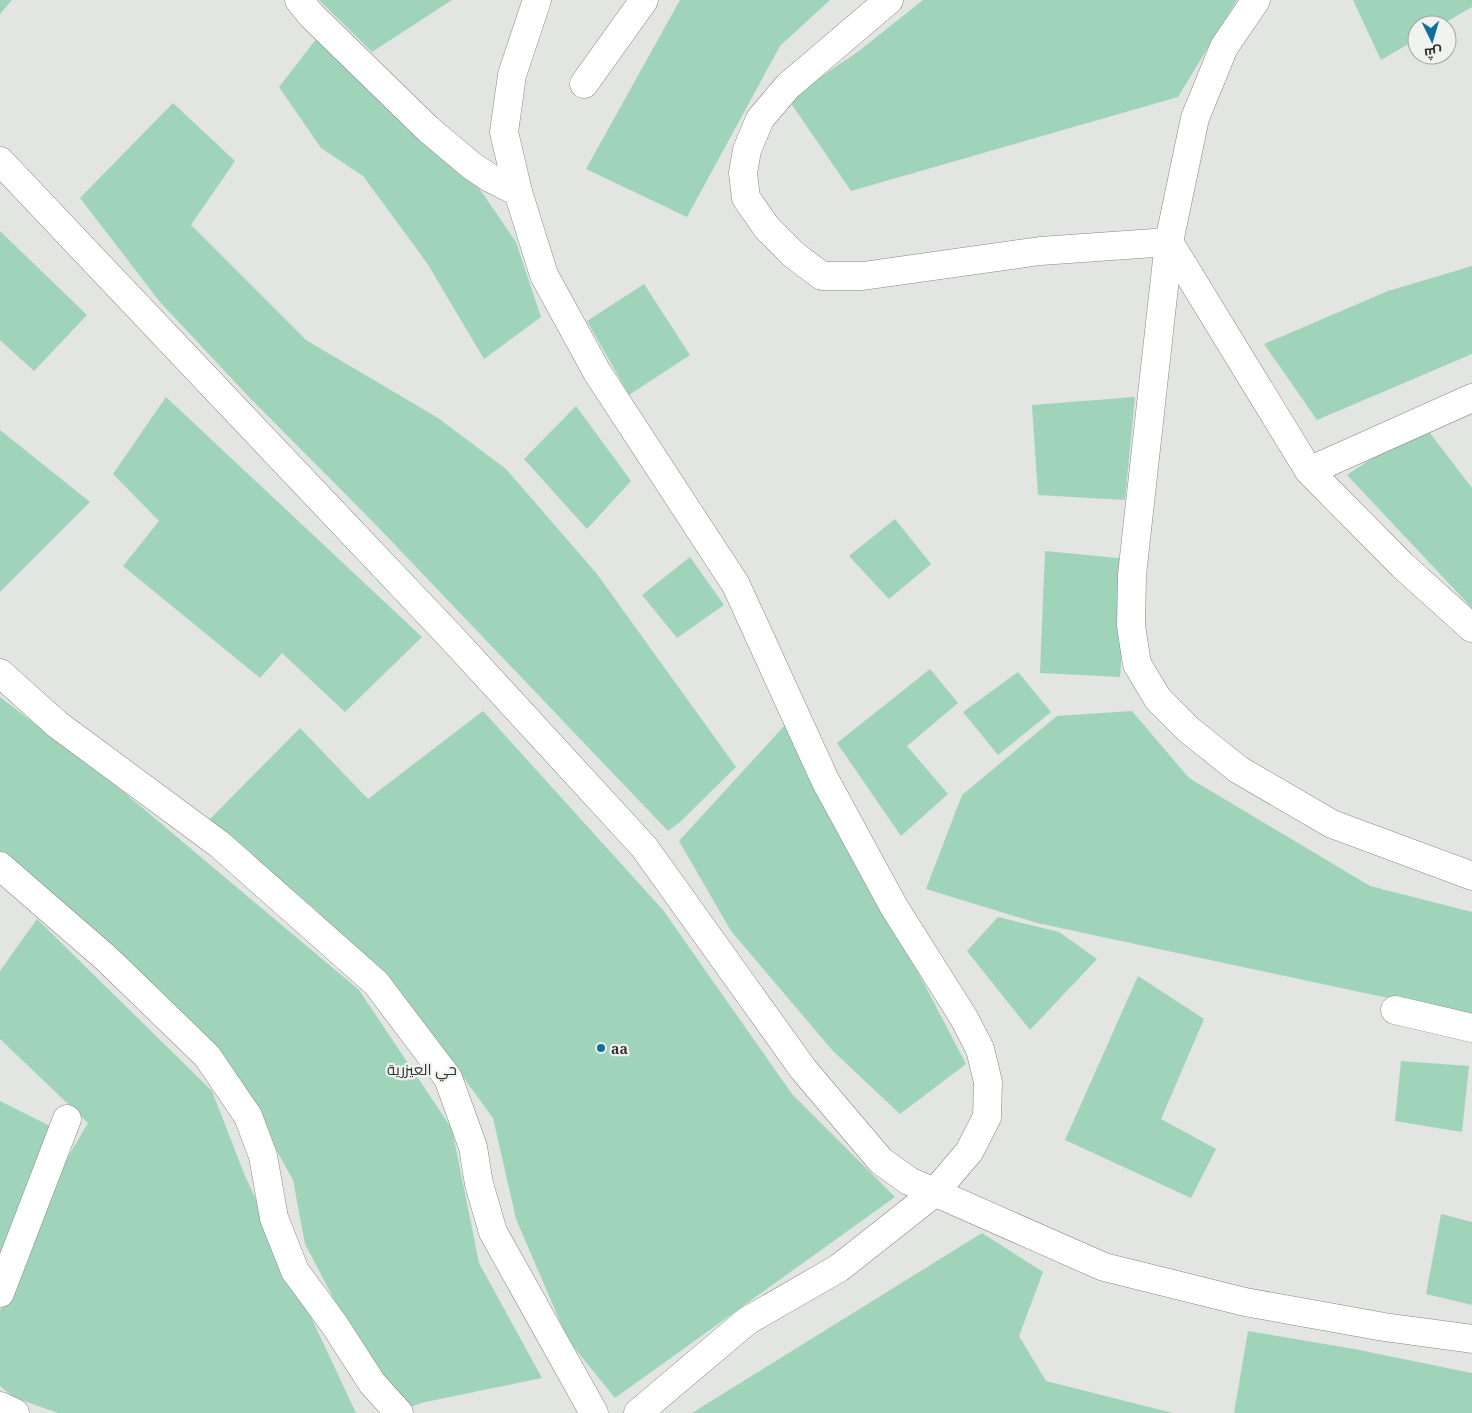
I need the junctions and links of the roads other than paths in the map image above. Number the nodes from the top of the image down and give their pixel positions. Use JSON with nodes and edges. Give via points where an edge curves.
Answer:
{"nodes":[{"id":1,"x":299,"y":0,"type":"edge"},
{"id":2,"x":537,"y":0,"type":"edge"},
{"id":3,"x":644,"y":0,"type":"edge"},
{"id":4,"x":890,"y":0,"type":"edge"},
{"id":5,"x":1256,"y":0,"type":"edge"},
{"id":6,"x":584,"y":84,"type":"dead end"},
{"id":7,"x":0,"y":161,"type":"edge"},
{"id":8,"x":518,"y":192,"type":"junction"},
{"id":9,"x":1169,"y":242,"type":"junction"},
{"id":10,"x":1472,"y":398,"type":"edge"},
{"id":11,"x":1309,"y":471,"type":"junction"},
{"id":12,"x":1472,"y":628,"type":"edge"},
{"id":13,"x":0,"y":673,"type":"edge"},
{"id":14,"x":0,"y":866,"type":"edge"},
{"id":15,"x":1472,"y":876,"type":"edge"},
{"id":16,"x":1395,"y":1010,"type":"dead end"},
{"id":17,"x":1472,"y":1028,"type":"edge"},
{"id":18,"x":67,"y":1119,"type":"dead end"},
{"id":19,"x":934,"y":1193,"type":"junction"},
{"id":20,"x":0,"y":1292,"type":"edge"},
{"id":21,"x":1472,"y":1339,"type":"edge"},
{"id":22,"x":0,"y":1406,"type":"edge"},
{"id":23,"x":14,"y":1413,"type":"edge"},
{"id":24,"x":399,"y":1413,"type":"edge"},
{"id":25,"x":594,"y":1413,"type":"edge"},
{"id":26,"x":638,"y":1413,"type":"edge"}],
"edges":[{"from":1,"to":8,"type":"street","via":[[428,129],[472,166]]},
{"from":2,"to":8,"type":"street","via":[[512,75],[504,132]]},
{"from":3,"to":6,"type":"street"},
{"from":4,"to":9,"type":"street","via":[[788,86],[760,119],[747,150],[743,173],[746,198],[767,228],[794,254],[822,276],[863,276],[1040,251]]},
{"from":5,"to":9,"type":"street","via":[[1224,47],[1195,118]]},
{"from":7,"to":19,"type":"street","via":[[452,638],[644,847],[803,1068],[881,1161],[909,1181]]},
{"from":8,"to":19,"type":"street","via":[[548,284],[597,372],[736,585],[824,780],[894,907],[980,1049],[988,1082],[987,1117],[969,1152]]},
{"from":9,"to":11,"type":"street"},
{"from":9,"to":15,"type":"street","via":[[1132,575],[1130,626],[1136,664],[1158,699],[1189,730],[1239,770],[1332,824]]},
{"from":10,"to":11,"type":"street"},
{"from":11,"to":12,"type":"street","via":[[1402,565]]},
{"from":13,"to":25,"type":"street","via":[[58,725],[219,844],[376,983],[448,1078],[473,1146],[479,1184],[493,1232]]},
{"from":14,"to":24,"type":"street","via":[[107,959],[207,1056],[248,1116],[263,1156],[274,1218],[294,1271],[372,1382]]},
{"from":16,"to":17,"type":"street"},
{"from":18,"to":20,"type":"street"},
{"from":19,"to":21,"type":"street","via":[[1104,1267],[1245,1302]]},
{"from":19,"to":26,"type":"street","via":[[839,1268],[747,1322]]},
{"from":22,"to":23,"type":"street"}]}
